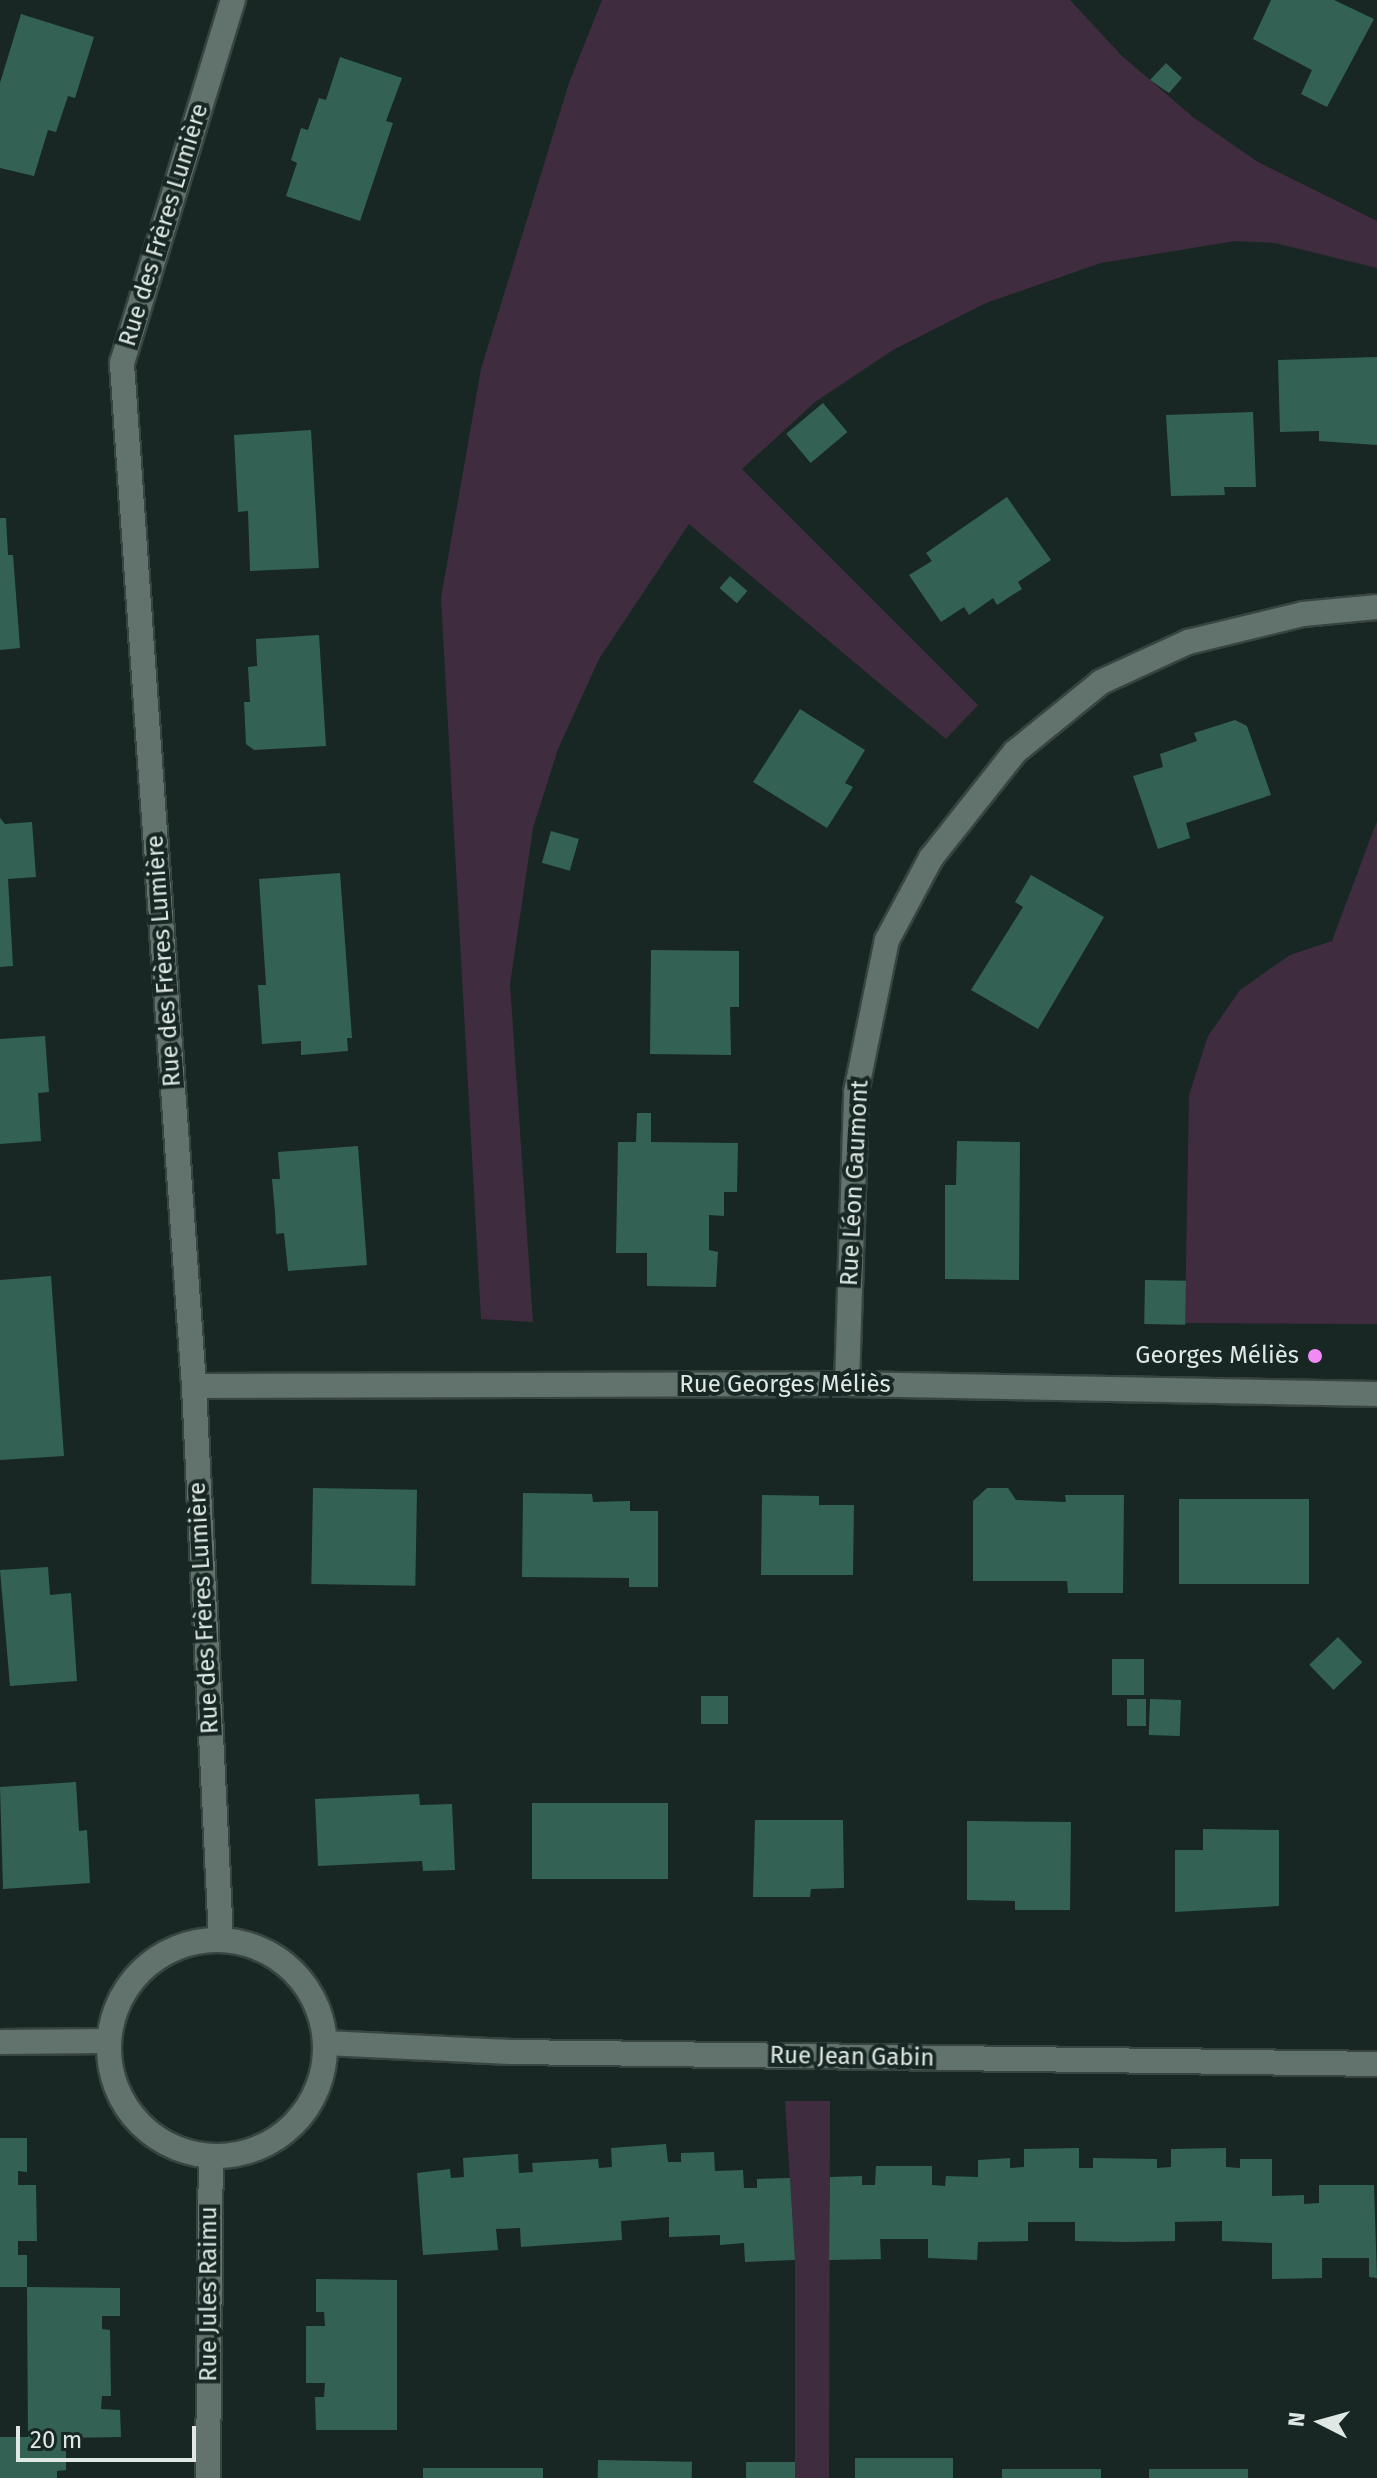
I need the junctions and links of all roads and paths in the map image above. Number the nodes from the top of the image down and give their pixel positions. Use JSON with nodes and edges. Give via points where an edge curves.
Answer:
{"nodes":[{"id":1,"x":233,"y":0,"type":"edge"},
{"id":2,"x":1377,"y":607,"type":"edge"},
{"id":3,"x":847,"y":1384,"type":"junction"},
{"id":4,"x":194,"y":1386,"type":"junction"},
{"id":5,"x":1377,"y":1394,"type":"edge"},
{"id":6,"x":221,"y":1939,"type":"junction"},
{"id":7,"x":108,"y":2041,"type":"junction"},
{"id":8,"x":0,"y":2042,"type":"edge"},
{"id":9,"x":326,"y":2043,"type":"junction"},
{"id":10,"x":1377,"y":2064,"type":"edge"},
{"id":11,"x":211,"y":2158,"type":"junction"},
{"id":12,"x":208,"y":2478,"type":"edge"}],
"edges":[{"from":1,"to":4,"type":"street","name":"Rue des Frères Lumière","via":[[122,363]]},
{"from":2,"to":3,"type":"street","name":"Rue Léon Gaumont","via":[[1303,614],[1188,642],[1101,682],[1015,752],[931,858],[887,940],[856,1092]]},
{"from":3,"to":4,"type":"street","name":"Rue Georges Méliès"},
{"from":3,"to":5,"type":"street","name":"Rue Georges Méliès"},
{"from":4,"to":6,"type":"street","name":"Rue des Frères Lumière"},
{"from":6,"to":7,"type":"street","via":[[188,1943],[157,1957],[115,2008]]},
{"from":6,"to":9,"type":"street","via":[[253,1945],[282,1960],[320,2011]]},
{"from":7,"to":8,"type":"street"},
{"from":7,"to":11,"type":"street","via":[[111,2076],[125,2107],[148,2133],[178,2150]]},
{"from":9,"to":10,"type":"street","name":"Rue Jean Gabin","via":[[512,2052]]},
{"from":9,"to":11,"type":"street","via":[[321,2079],[306,2112],[280,2138]]},
{"from":11,"to":12,"type":"street","name":"Rue Jules Raimu"}]}
